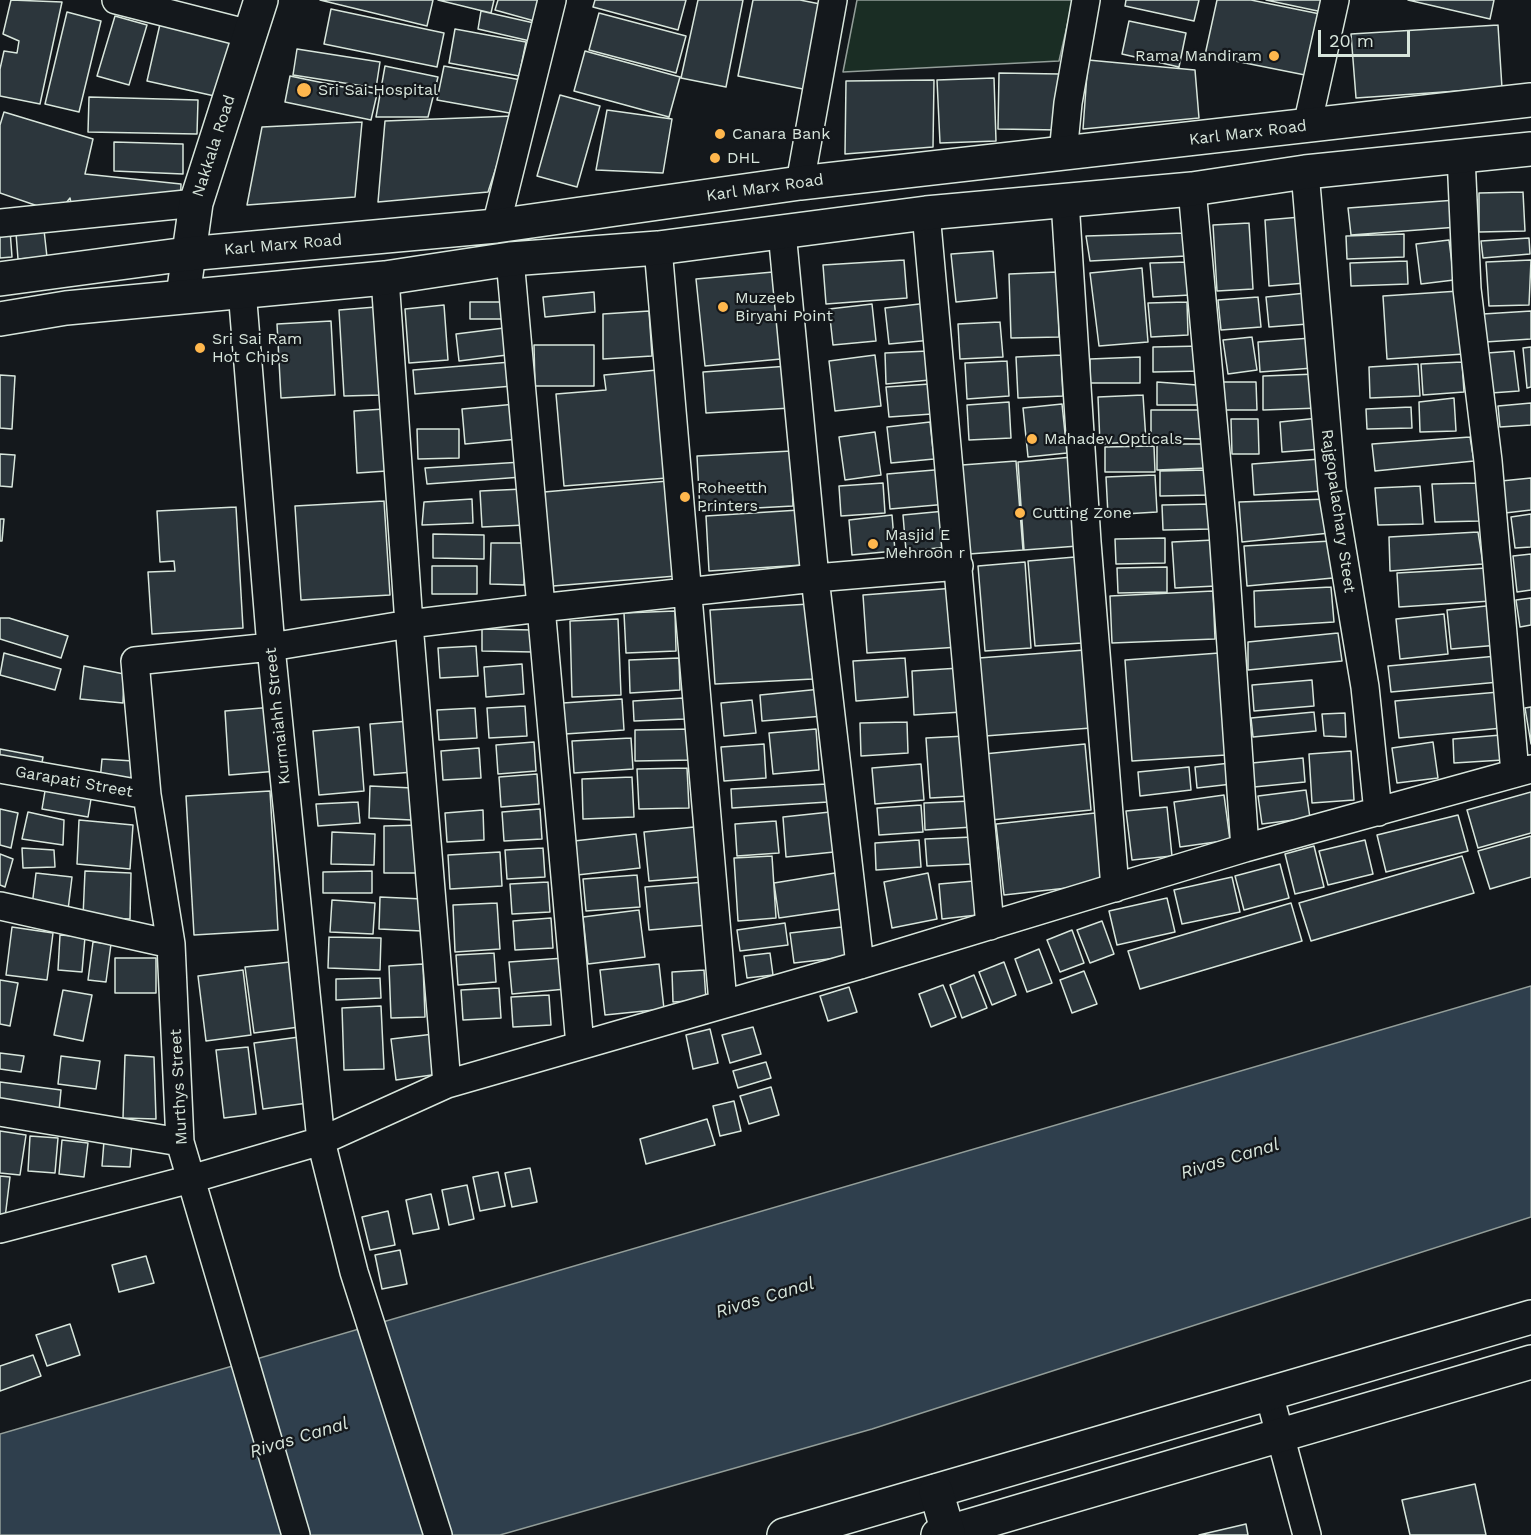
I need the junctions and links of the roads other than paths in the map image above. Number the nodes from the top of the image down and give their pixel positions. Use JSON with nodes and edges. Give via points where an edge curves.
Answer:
{"nodes":[{"id":1,"x":116,"y":0,"type":"edge"},
{"id":2,"x":261,"y":0,"type":"edge"},
{"id":3,"x":552,"y":0,"type":"edge"},
{"id":4,"x":833,"y":0,"type":"edge"},
{"id":5,"x":1086,"y":0,"type":"edge"},
{"id":6,"x":1335,"y":0,"type":"edge"},
{"id":7,"x":250,"y":34,"type":"junction"},
{"id":8,"x":1531,"y":100,"type":"edge"},
{"id":9,"x":1307,"y":126,"type":"junction"},
{"id":10,"x":1531,"y":149,"type":"edge"},
{"id":11,"x":1063,"y":154,"type":"junction"},
{"id":12,"x":1461,"y":156,"type":"junction"},
{"id":13,"x":1305,"y":172,"type":"junction"},
{"id":14,"x":800,"y":183,"type":"junction"},
{"id":15,"x":1192,"y":189,"type":"junction"},
{"id":16,"x":1065,"y":201,"type":"junction"},
{"id":17,"x":196,"y":203,"type":"junction"},
{"id":18,"x":926,"y":213,"type":"junction"},
{"id":19,"x":0,"y":223,"type":"edge"},
{"id":20,"x":496,"y":226,"type":"junction"},
{"id":21,"x":782,"y":232,"type":"junction"},
{"id":22,"x":658,"y":248,"type":"junction"},
{"id":23,"x":187,"y":254,"type":"junction"},
{"id":24,"x":510,"y":259,"type":"junction"},
{"id":25,"x":386,"y":278,"type":"junction"},
{"id":26,"x":0,"y":279,"type":"edge"},
{"id":27,"x":242,"y":290,"type":"junction"},
{"id":28,"x":183,"y":296,"type":"junction"},
{"id":29,"x":0,"y":319,"type":"edge"},
{"id":30,"x":959,"y":566,"type":"junction"},
{"id":31,"x":816,"y":578,"type":"junction"},
{"id":32,"x":688,"y":593,"type":"junction"},
{"id":33,"x":540,"y":608,"type":"junction"},
{"id":34,"x":409,"y":624,"type":"junction"},
{"id":35,"x":271,"y":647,"type":"junction"},
{"id":36,"x":0,"y":769,"type":"edge"},
{"id":37,"x":1523,"y":771,"type":"edge"},
{"id":38,"x":147,"y":795,"type":"junction"},
{"id":39,"x":1378,"y":812,"type":"junction"},
{"id":40,"x":1245,"y":848,"type":"junction"},
{"id":41,"x":1115,"y":888,"type":"junction"},
{"id":42,"x":0,"y":906,"type":"edge"},
{"id":43,"x":990,"y":926,"type":"junction"},
{"id":44,"x":171,"y":944,"type":"junction"},
{"id":45,"x":860,"y":965,"type":"junction"},
{"id":46,"x":723,"y":1003,"type":"junction"},
{"id":47,"x":580,"y":1045,"type":"junction"},
{"id":48,"x":447,"y":1084,"type":"junction"},
{"id":49,"x":0,"y":1112,"type":"edge"},
{"id":50,"x":321,"y":1141,"type":"junction"},
{"id":51,"x":180,"y":1142,"type":"junction"},
{"id":52,"x":191,"y":1179,"type":"junction"},
{"id":53,"x":0,"y":1229,"type":"edge"},
{"id":54,"x":1531,"y":1317,"type":"edge"},
{"id":55,"x":1531,"y":1362,"type":"edge"},
{"id":56,"x":1269,"y":1394,"type":"junction"},
{"id":57,"x":1281,"y":1435,"type":"junction"},
{"id":58,"x":936,"y":1491,"type":"junction"},
{"id":59,"x":943,"y":1534,"type":"edge"},
{"id":60,"x":296,"y":1535,"type":"edge"},
{"id":61,"x":438,"y":1535,"type":"edge"},
{"id":62,"x":784,"y":1535,"type":"edge"},
{"id":63,"x":1307,"y":1535,"type":"edge"}],
"edges":[{"from":1,"to":7,"type":"street"},
{"from":2,"to":7,"type":"main road","name":"Nakkala Road"},
{"from":3,"to":20,"type":"street"},
{"from":4,"to":14,"type":"street"},
{"from":5,"to":11,"type":"street"},
{"from":6,"to":9,"type":"street"},
{"from":7,"to":17,"type":"main road","name":"Nakkala Road"},
{"from":8,"to":9,"type":"main road","name":"Karl Marx Road"},
{"from":9,"to":11,"type":"main road","name":"Karl Marx Road"},
{"from":10,"to":12,"type":"main road"},
{"from":11,"to":14,"type":"main road","name":"Karl Marx Road"},
{"from":12,"to":13,"type":"main road"},
{"from":12,"to":37,"type":"street","via":[[1467,289]]},
{"from":13,"to":15,"type":"main road"},
{"from":13,"to":39,"type":"street","name":"Rajgopalachary Steet","via":[[1332,489],[1365,687]]},
{"from":14,"to":20,"type":"main road","name":"Karl Marx Road"},
{"from":15,"to":16,"type":"main road"},
{"from":15,"to":40,"type":"street","via":[[1223,531]]},
{"from":16,"to":18,"type":"main road"},
{"from":16,"to":41,"type":"street"},
{"from":17,"to":19,"type":"street"},
{"from":17,"to":23,"type":"main road","name":"Nakkala Road"},
{"from":18,"to":21,"type":"main road"},
{"from":18,"to":30,"type":"street"},
{"from":20,"to":23,"type":"main road","name":"Karl Marx Road"},
{"from":21,"to":22,"type":"main road"},
{"from":21,"to":31,"type":"street"},
{"from":22,"to":24,"type":"main road"},
{"from":22,"to":32,"type":"street"},
{"from":23,"to":26,"type":"main road","name":"Karl Marx Road"},
{"from":23,"to":28,"type":"main road","name":"Nakkala Road"},
{"from":24,"to":25,"type":"main road"},
{"from":24,"to":33,"type":"street"},
{"from":25,"to":27,"type":"main road"},
{"from":25,"to":34,"type":"street"},
{"from":27,"to":28,"type":"main road"},
{"from":27,"to":35,"type":"street","name":"Kurmaiahh Street"},
{"from":28,"to":29,"type":"main road"},
{"from":30,"to":31,"type":"street"},
{"from":30,"to":43,"type":"street"},
{"from":31,"to":32,"type":"street"},
{"from":31,"to":45,"type":"street"},
{"from":32,"to":33,"type":"street"},
{"from":32,"to":46,"type":"street"},
{"from":33,"to":34,"type":"street"},
{"from":33,"to":47,"type":"street"},
{"from":34,"to":35,"type":"street"},
{"from":34,"to":48,"type":"street"},
{"from":35,"to":38,"type":"street","name":"Murthys Street","via":[[135,661]]},
{"from":35,"to":50,"type":"street","name":"Kurmaiahh Street"},
{"from":36,"to":38,"type":"street","name":"Garapati Street"},
{"from":37,"to":39,"type":"street"},
{"from":38,"to":44,"type":"street","name":"Murthys Street"},
{"from":39,"to":40,"type":"street"},
{"from":40,"to":41,"type":"street"},
{"from":41,"to":43,"type":"street"},
{"from":42,"to":44,"type":"street"},
{"from":43,"to":45,"type":"street"},
{"from":44,"to":51,"type":"street","name":"Murthys Street"},
{"from":45,"to":46,"type":"street"},
{"from":46,"to":47,"type":"street"},
{"from":47,"to":48,"type":"street"},
{"from":48,"to":50,"type":"street"},
{"from":49,"to":51,"type":"street"},
{"from":50,"to":52,"type":"street"},
{"from":50,"to":61,"type":"street","name":"Kurmaiahh Street","via":[[354,1272]]},
{"from":51,"to":52,"type":"street","name":"Murthys Street"},
{"from":52,"to":53,"type":"street"},
{"from":52,"to":60,"type":"street","name":"Murthys Street"},
{"from":54,"to":56,"type":"main road"},
{"from":55,"to":57,"type":"main road"},
{"from":56,"to":57,"type":"street"},
{"from":56,"to":58,"type":"main road"},
{"from":57,"to":59,"type":"main road"},
{"from":57,"to":63,"type":"street"},
{"from":58,"to":59,"type":"main road"},
{"from":58,"to":62,"type":"main road"}]}
